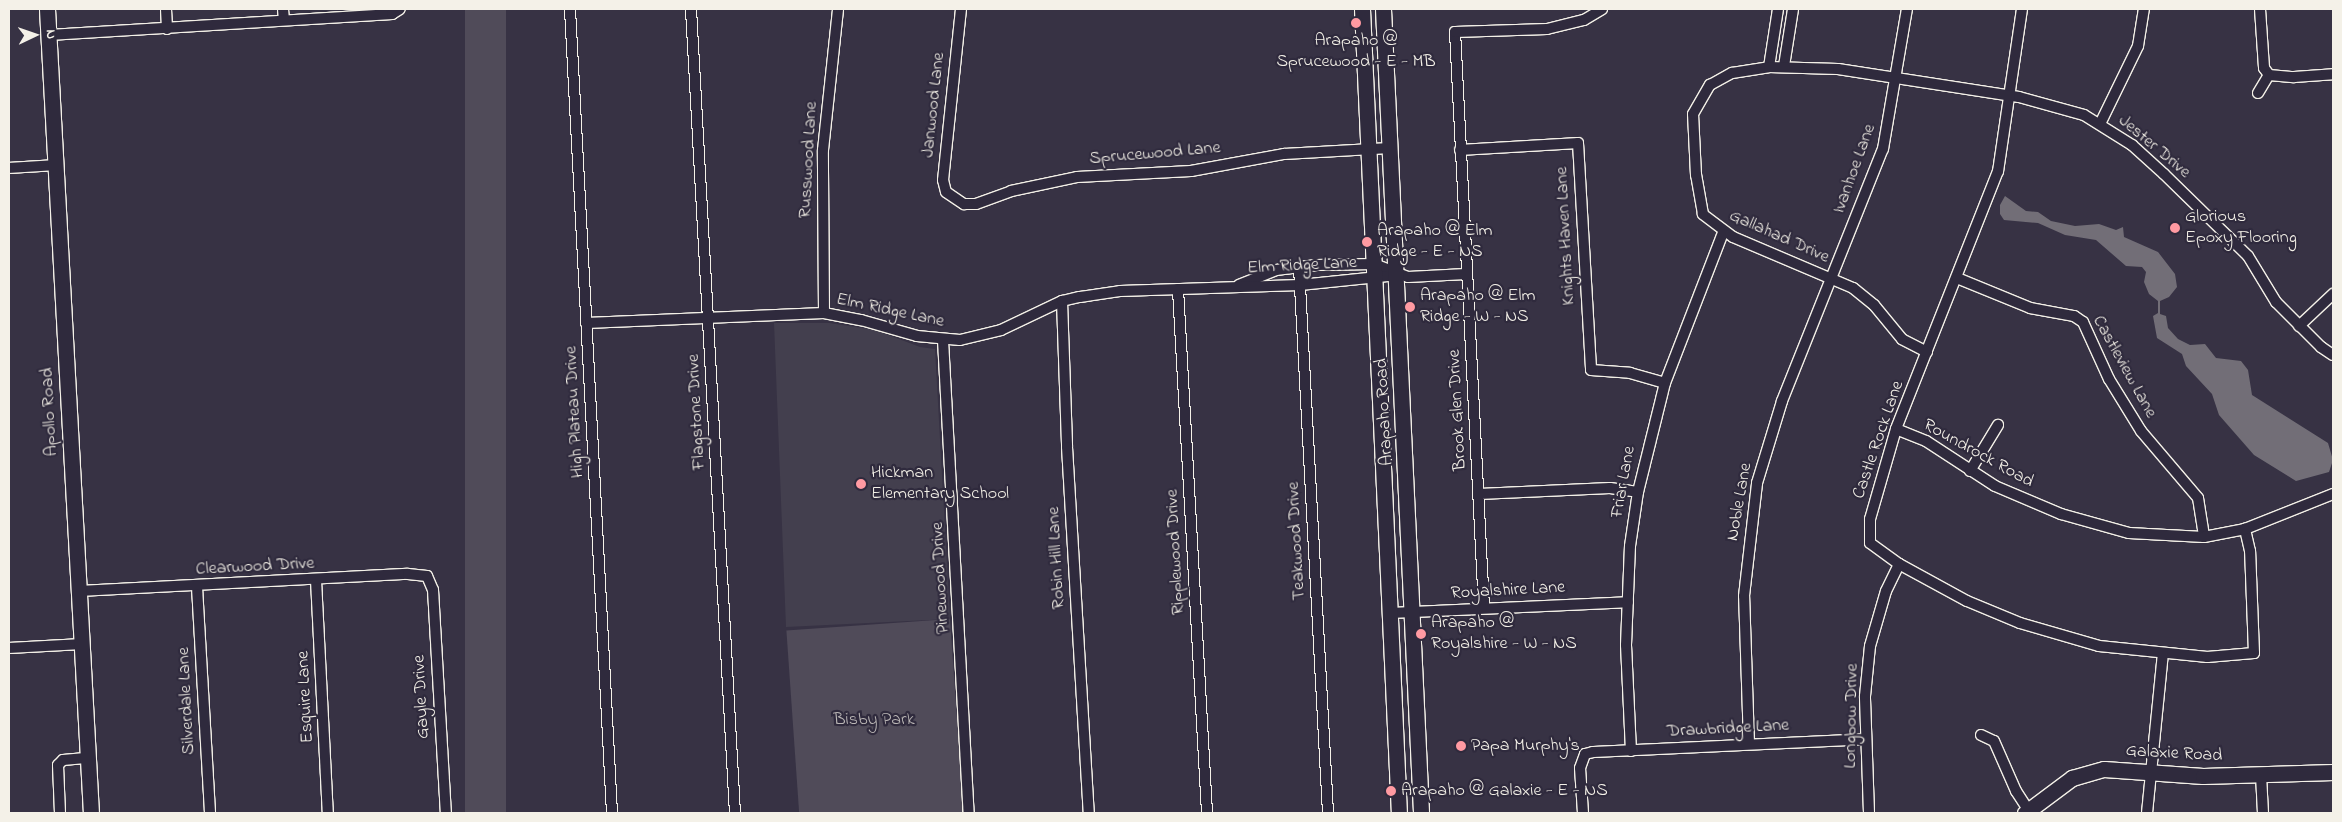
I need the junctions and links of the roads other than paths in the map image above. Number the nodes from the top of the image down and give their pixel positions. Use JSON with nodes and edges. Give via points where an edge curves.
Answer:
{"nodes":[{"id":1,"x":47,"y":9,"type":"edge"},
{"id":2,"x":166,"y":9,"type":"edge"},
{"id":3,"x":284,"y":9,"type":"edge"},
{"id":4,"x":400,"y":9,"type":"edge"},
{"id":5,"x":570,"y":9,"type":"edge"},
{"id":6,"x":691,"y":9,"type":"edge"},
{"id":7,"x":838,"y":9,"type":"edge"},
{"id":8,"x":961,"y":9,"type":"edge"},
{"id":9,"x":1362,"y":9,"type":"edge"},
{"id":10,"x":1383,"y":9,"type":"edge"},
{"id":11,"x":1602,"y":9,"type":"edge"},
{"id":12,"x":1778,"y":9,"type":"edge"},
{"id":13,"x":1793,"y":9,"type":"edge"},
{"id":14,"x":1907,"y":9,"type":"edge"},
{"id":15,"x":2022,"y":9,"type":"edge"},
{"id":16,"x":2144,"y":9,"type":"edge"},
{"id":17,"x":2260,"y":9,"type":"edge"},
{"id":18,"x":284,"y":20,"type":"junction"},
{"id":19,"x":167,"y":30,"type":"junction"},
{"id":20,"x":49,"y":35,"type":"junction"},
{"id":21,"x":1784,"y":66,"type":"junction"},
{"id":22,"x":1769,"y":67,"type":"junction"},
{"id":23,"x":2333,"y":74,"type":"edge"},
{"id":24,"x":2269,"y":75,"type":"junction"},
{"id":25,"x":1896,"y":77,"type":"junction"},
{"id":26,"x":2258,"y":93,"type":"dead end"},
{"id":27,"x":2010,"y":96,"type":"junction"},
{"id":28,"x":2100,"y":124,"type":"junction"},
{"id":29,"x":1390,"y":148,"type":"junction"},
{"id":30,"x":1369,"y":150,"type":"junction"},
{"id":31,"x":1460,"y":150,"type":"junction"},
{"id":32,"x":56,"y":165,"type":"junction"},
{"id":33,"x":9,"y":168,"type":"edge"},
{"id":34,"x":956,"y":200,"type":"joint"},
{"id":35,"x":1723,"y":232,"type":"junction"},
{"id":36,"x":1299,"y":267,"type":"junction"},
{"id":37,"x":1375,"y":271,"type":"junction"},
{"id":38,"x":1466,"y":274,"type":"junction"},
{"id":39,"x":1397,"y":275,"type":"junction"},
{"id":40,"x":1830,"y":278,"type":"junction"},
{"id":41,"x":1957,"y":278,"type":"junction"},
{"id":42,"x":1239,"y":285,"type":"junction"},
{"id":43,"x":1300,"y":285,"type":"junction"},
{"id":44,"x":1178,"y":289,"type":"junction"},
{"id":45,"x":2333,"y":294,"type":"edge"},
{"id":46,"x":1062,"y":301,"type":"junction"},
{"id":47,"x":824,"y":313,"type":"junction"},
{"id":48,"x":708,"y":317,"type":"junction"},
{"id":49,"x":586,"y":323,"type":"junction"},
{"id":50,"x":2299,"y":326,"type":"junction"},
{"id":51,"x":943,"y":340,"type":"junction"},
{"id":52,"x":1927,"y":352,"type":"junction"},
{"id":53,"x":2333,"y":355,"type":"edge"},
{"id":54,"x":1665,"y":382,"type":"junction"},
{"id":55,"x":1998,"y":425,"type":"dead end"},
{"id":56,"x":1896,"y":429,"type":"junction"},
{"id":57,"x":1970,"y":471,"type":"junction"},
{"id":58,"x":1638,"y":492,"type":"junction"},
{"id":59,"x":1479,"y":494,"type":"junction"},
{"id":60,"x":2333,"y":494,"type":"edge"},
{"id":61,"x":2245,"y":529,"type":"junction"},
{"id":62,"x":2204,"y":537,"type":"junction"},
{"id":63,"x":1898,"y":564,"type":"junction"},
{"id":64,"x":316,"y":580,"type":"junction"},
{"id":65,"x":431,"y":580,"type":"joint"},
{"id":66,"x":197,"y":587,"type":"junction"},
{"id":67,"x":79,"y":591,"type":"junction"},
{"id":68,"x":1628,"y":602,"type":"junction"},
{"id":69,"x":1484,"y":608,"type":"junction"},
{"id":70,"x":1413,"y":612,"type":"junction"},
{"id":71,"x":1390,"y":613,"type":"junction"},
{"id":72,"x":82,"y":644,"type":"junction"},
{"id":73,"x":9,"y":648,"type":"edge"},
{"id":74,"x":2163,"y":654,"type":"junction"},
{"id":75,"x":1981,"y":735,"type":"dead end"},
{"id":76,"x":1866,"y":739,"type":"junction"},
{"id":77,"x":1749,"y":744,"type":"junction"},
{"id":78,"x":1632,"y":751,"type":"junction"},
{"id":79,"x":88,"y":758,"type":"junction"},
{"id":80,"x":2151,"y":772,"type":"junction"},
{"id":81,"x":2333,"y":772,"type":"edge"},
{"id":82,"x":2262,"y":775,"type":"junction"},
{"id":83,"x":2027,"y":812,"type":"edge"},
{"id":84,"x":60,"y":813,"type":"edge"},
{"id":85,"x":90,"y":813,"type":"edge"},
{"id":86,"x":210,"y":813,"type":"edge"},
{"id":87,"x":328,"y":813,"type":"edge"},
{"id":88,"x":446,"y":813,"type":"edge"},
{"id":89,"x":612,"y":813,"type":"edge"},
{"id":90,"x":735,"y":813,"type":"edge"},
{"id":91,"x":969,"y":813,"type":"edge"},
{"id":92,"x":1089,"y":813,"type":"edge"},
{"id":93,"x":1208,"y":813,"type":"edge"},
{"id":94,"x":1328,"y":813,"type":"edge"},
{"id":95,"x":1399,"y":813,"type":"edge"},
{"id":96,"x":1421,"y":813,"type":"edge"},
{"id":97,"x":1583,"y":813,"type":"edge"},
{"id":98,"x":1869,"y":813,"type":"edge"},
{"id":99,"x":2147,"y":813,"type":"edge"},
{"id":100,"x":2263,"y":813,"type":"edge"}],
"edges":[{"from":1,"to":20,"type":"main road","name":"Apollo Road"},
{"from":2,"to":19,"type":"street"},
{"from":3,"to":18,"type":"street"},
{"from":4,"to":18,"type":"street","via":[[392,14]]},
{"from":5,"to":49,"type":"street","name":"High Plateau Drive"},
{"from":6,"to":48,"type":"street","name":"Flagstone Drive"},
{"from":7,"to":47,"type":"street","name":"Russwood Lane","via":[[823,150]]},
{"from":8,"to":34,"type":"street","name":"Janwood Lane","via":[[943,180],[946,192]]},
{"from":9,"to":30,"type":"main road","name":"Arapaho Road"},
{"from":10,"to":29,"type":"main road","name":"Arapaho Road"},
{"from":11,"to":31,"type":"street","name":"Brook Glen Drive","via":[[1584,20],[1547,29],[1454,32]]},
{"from":12,"to":22,"type":"street"},
{"from":13,"to":21,"type":"street"},
{"from":14,"to":25,"type":"street","name":"Ivanhoe Lane"},
{"from":15,"to":27,"type":"street","name":"Castle Rock Lane"},
{"from":16,"to":28,"type":"street","via":[[2138,46]]},
{"from":17,"to":24,"type":"street","via":[[2264,68]]},
{"from":18,"to":19,"type":"street"},
{"from":19,"to":20,"type":"street"},
{"from":20,"to":32,"type":"main road","name":"Apollo Road"},
{"from":21,"to":22,"type":"street","name":"Jester Drive"},
{"from":21,"to":25,"type":"street","name":"Jester Drive"},
{"from":22,"to":35,"type":"street","name":"Gallahad Drive","via":[[1724,76],[1703,94],[1693,114],[1699,205],[1703,214]]},
{"from":23,"to":24,"type":"street"},
{"from":24,"to":26,"type":"street"},
{"from":25,"to":27,"type":"street","name":"Jester Drive"},
{"from":25,"to":40,"type":"street","name":"Ivanhoe Lane","via":[[1883,149]]},
{"from":27,"to":28,"type":"street","name":"Jester Drive","via":[[2057,106]]},
{"from":27,"to":41,"type":"street","name":"Castle Rock Lane","via":[[1998,171]]},
{"from":28,"to":50,"type":"street","name":"Jester Drive","via":[[2164,174],[2248,256],[2276,302]]},
{"from":29,"to":30,"type":"street","name":"Sprucewood Lane"},
{"from":29,"to":39,"type":"main road","name":"Arapaho Road"},
{"from":30,"to":34,"type":"street","name":"Sprucewood Lane","via":[[1284,154],[1192,171],[1077,177],[1012,191],[976,204]]},
{"from":30,"to":37,"type":"main road","name":"Arapaho Road"},
{"from":31,"to":38,"type":"street","name":"Brook Glen Drive"},
{"from":31,"to":54,"type":"street","name":"Knights Haven Lane","via":[[1578,143],[1591,370],[1630,373]]},
{"from":32,"to":33,"type":"street"},
{"from":32,"to":67,"type":"main road","name":"Apollo Road"},
{"from":35,"to":40,"type":"street","name":"Gallahad Drive"},
{"from":35,"to":54,"type":"street","name":"Friar Lane"},
{"from":36,"to":37,"type":"street","name":"Elm Ridge Lane"},
{"from":36,"to":42,"type":"street","name":"Elm Ridge Lane","via":[[1276,270]]},
{"from":36,"to":43,"type":"street","name":"Teakwood Drive"},
{"from":37,"to":39,"type":"street","name":"Elm Ridge Lane"},
{"from":37,"to":39,"type":"street","name":"Elm Ridge Lane"},
{"from":37,"to":43,"type":"street","name":"Elm Ridge Lane"},
{"from":37,"to":71,"type":"main road","name":"Arapaho Road"},
{"from":38,"to":39,"type":"street","name":"Elm Ridge Lane"},
{"from":38,"to":59,"type":"street","name":"Brook Glen Drive"},
{"from":39,"to":70,"type":"main road","name":"Arapaho Road"},
{"from":40,"to":52,"type":"street","name":"Gallahad Drive","via":[[1864,295],[1902,339]]},
{"from":40,"to":77,"type":"street","name":"Noble Lane","via":[[1782,401],[1757,483],[1744,596]]},
{"from":41,"to":52,"type":"street","name":"Castle Rock Lane"},
{"from":41,"to":62,"type":"street","name":"Castleview Lane","via":[[2030,308],[2074,316],[2083,322],[2109,379],[2140,430],[2198,498]]},
{"from":42,"to":43,"type":"street","name":"Elm Ridge Lane"},
{"from":42,"to":44,"type":"street","name":"Elm Ridge Lane"},
{"from":43,"to":94,"type":"street","name":"Teakwood Drive"},
{"from":44,"to":46,"type":"street","name":"Elm Ridge Lane","via":[[1120,291]]},
{"from":44,"to":93,"type":"street","name":"Ripplewood Drive"},
{"from":45,"to":50,"type":"street"},
{"from":46,"to":51,"type":"street","name":"Elm Ridge Lane","via":[[1001,330],[974,338]]},
{"from":46,"to":92,"type":"street","name":"Robin Hill Lane","via":[[1067,447]]},
{"from":47,"to":48,"type":"street","name":"Elm Ridge Lane"},
{"from":47,"to":51,"type":"street","name":"Elm Ridge Lane"},
{"from":48,"to":49,"type":"street","name":"Elm Ridge Lane"},
{"from":48,"to":90,"type":"street","name":"Flagstone Drive"},
{"from":49,"to":89,"type":"street","name":"High Plateau Drive"},
{"from":50,"to":53,"type":"street","name":"Jester Drive"},
{"from":51,"to":91,"type":"street","name":"Pinewood Drive"},
{"from":52,"to":56,"type":"street","name":"Castle Rock Lane"},
{"from":54,"to":58,"type":"street","name":"Friar Lane"},
{"from":55,"to":57,"type":"street"},
{"from":56,"to":57,"type":"street","name":"Roundrock Road","via":[[1926,441]]},
{"from":56,"to":63,"type":"street","name":"Castle Rock Lane","via":[[1878,485],[1868,537],[1870,543]]},
{"from":57,"to":62,"type":"street","name":"Roundrock Road","via":[[1995,486],[2076,518],[2129,533]]},
{"from":58,"to":59,"type":"street","via":[[1610,488]]},
{"from":58,"to":68,"type":"street","name":"Friar Lane","via":[[1630,546]]},
{"from":59,"to":69,"type":"street","name":"Brook Glen Drive"},
{"from":60,"to":61,"type":"street","name":"Roundrock Road"},
{"from":61,"to":62,"type":"street","name":"Roundrock Road"},
{"from":61,"to":74,"type":"street","name":"Castle Rock Lane","via":[[2250,551],[2254,653],[2208,657]]},
{"from":63,"to":74,"type":"street","name":"Castle Rock Lane","via":[[1967,601],[2020,623],[2099,646]]},
{"from":63,"to":76,"type":"street","name":"Longbow Drive","via":[[1879,610],[1870,646],[1865,696]]},
{"from":64,"to":65,"type":"street","name":"Clearwood Drive","via":[[422,574]]},
{"from":64,"to":66,"type":"street","name":"Clearwood Drive"},
{"from":64,"to":87,"type":"street","name":"Esquire Lane"},
{"from":65,"to":88,"type":"street","name":"Gayle Drive"},
{"from":66,"to":67,"type":"street","name":"Clearwood Drive"},
{"from":66,"to":86,"type":"street","name":"Silverdale Lane"},
{"from":67,"to":72,"type":"main road","name":"Apollo Road"},
{"from":68,"to":69,"type":"street","name":"Royalshire Lane"},
{"from":68,"to":78,"type":"street","name":"Friar Lane","via":[[1626,660]]},
{"from":69,"to":70,"type":"street","name":"Royalshire Lane"},
{"from":70,"to":71,"type":"street","name":"Royalshire Lane"},
{"from":70,"to":96,"type":"main road","name":"Arapaho Road"},
{"from":71,"to":95,"type":"main road","name":"Arapaho Road"},
{"from":72,"to":73,"type":"street"},
{"from":72,"to":79,"type":"main road","name":"Apollo Road"},
{"from":74,"to":80,"type":"street"},
{"from":75,"to":83,"type":"street","via":[[1994,742]]},
{"from":76,"to":77,"type":"street","name":"Drawbridge Lane"},
{"from":76,"to":98,"type":"street","name":"Longbow Drive"},
{"from":77,"to":78,"type":"street","name":"Drawbridge Lane"},
{"from":78,"to":97,"type":"street","name":"Drawbridge Lane","via":[[1585,754],[1580,768]]},
{"from":79,"to":84,"type":"street","via":[[63,760],[58,765]]},
{"from":79,"to":85,"type":"main road","name":"Apollo Road"},
{"from":80,"to":82,"type":"main road","name":"Galaxie Road"},
{"from":80,"to":83,"type":"main road","name":"Galaxie Road","via":[[2104,769],[2089,772],[2056,787]]},
{"from":80,"to":99,"type":"street"},
{"from":81,"to":82,"type":"main road","name":"Galaxie Road"},
{"from":82,"to":100,"type":"street"}]}
